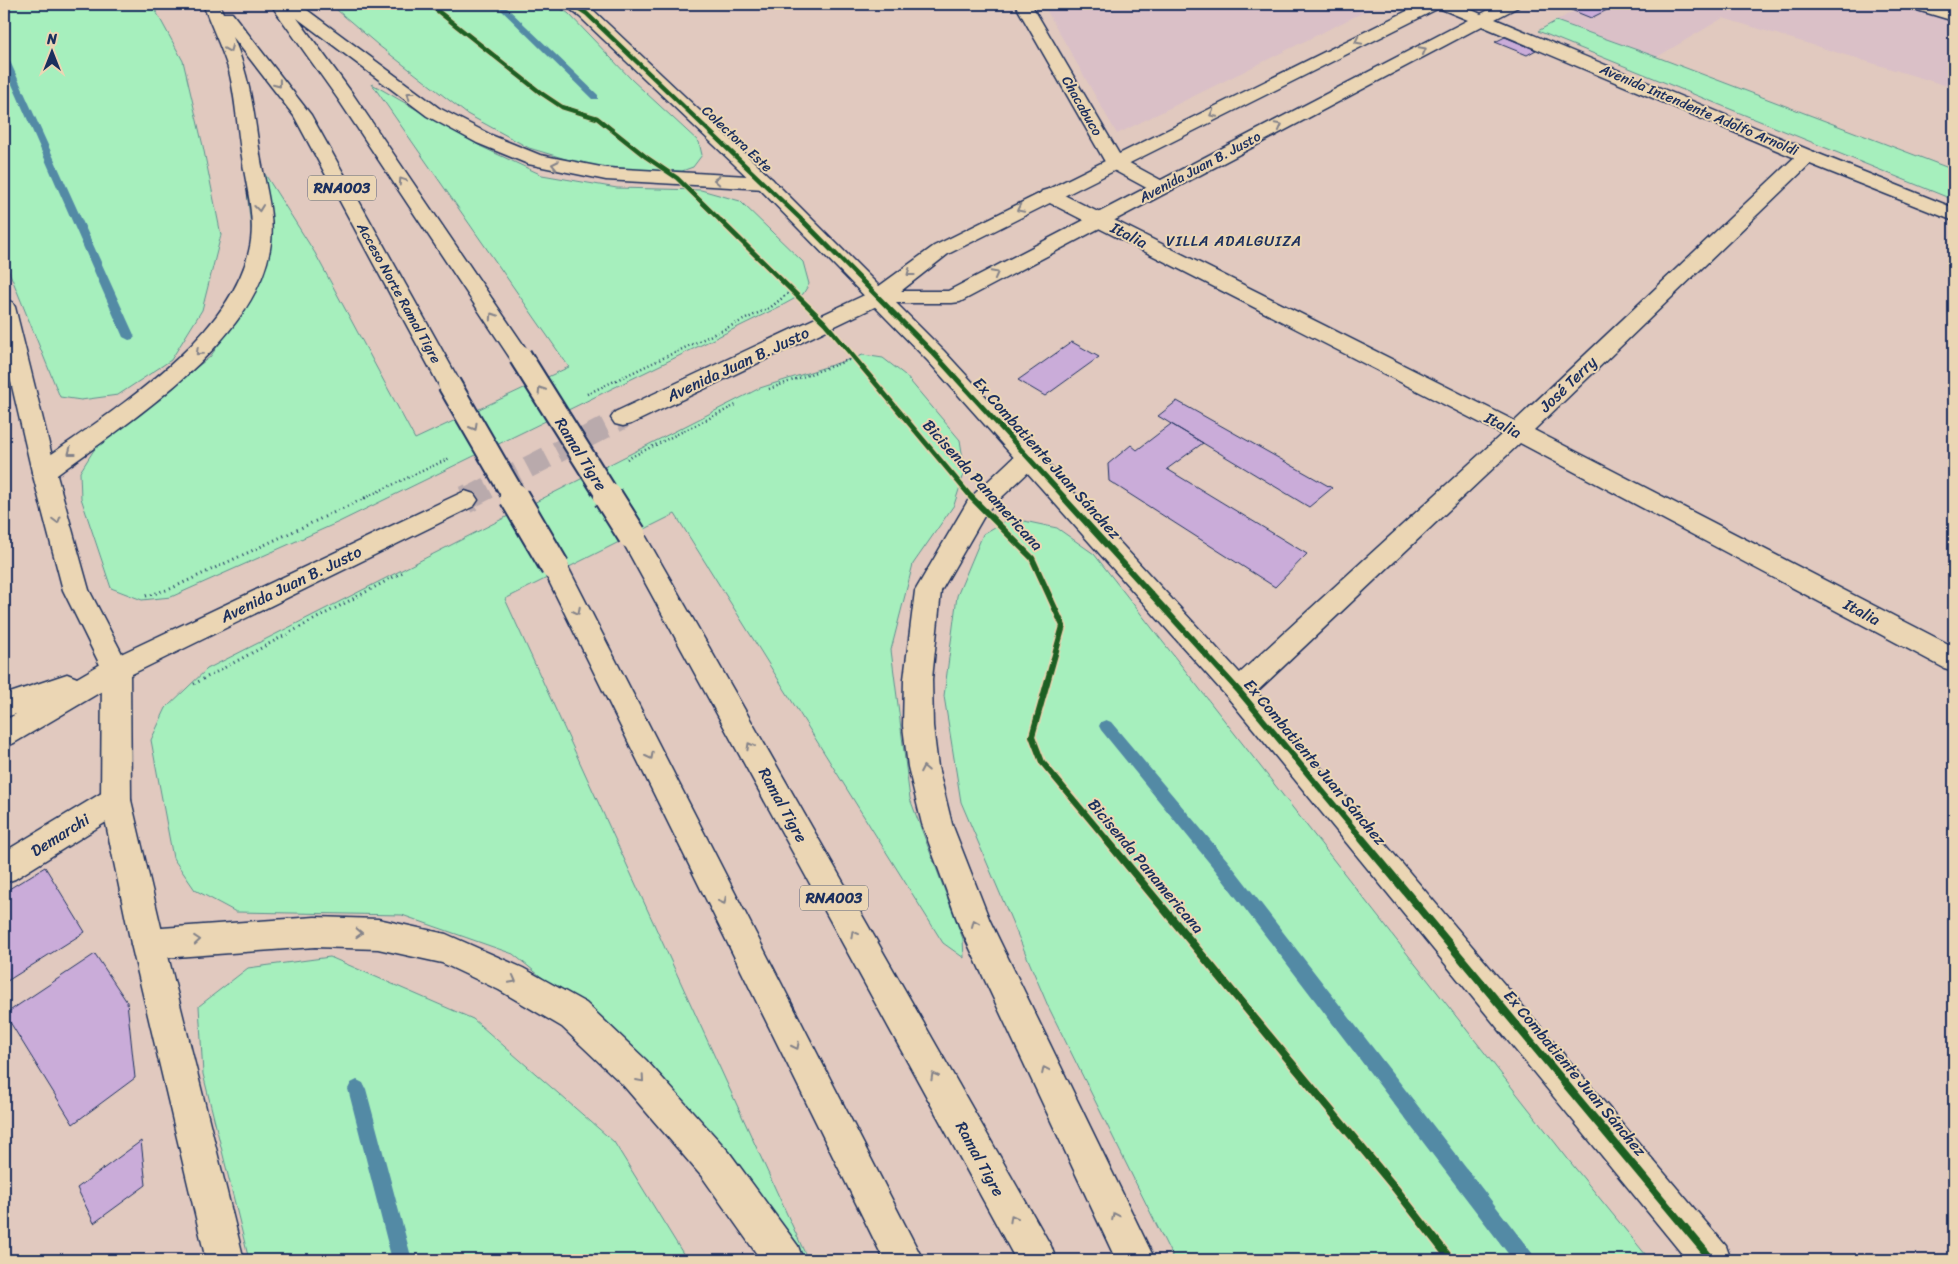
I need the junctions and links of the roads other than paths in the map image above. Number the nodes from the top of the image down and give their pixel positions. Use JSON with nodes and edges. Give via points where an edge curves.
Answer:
{"nodes":[{"id":1,"x":211,"y":4,"type":"edge"},
{"id":2,"x":216,"y":4,"type":"edge"},
{"id":3,"x":279,"y":4,"type":"edge"},
{"id":4,"x":289,"y":4,"type":"edge"},
{"id":5,"x":1024,"y":4,"type":"edge"},
{"id":6,"x":1433,"y":4,"type":"edge"},
{"id":7,"x":1444,"y":4,"type":"edge"},
{"id":8,"x":1512,"y":4,"type":"edge"},
{"id":9,"x":1912,"y":4,"type":"edge"},
{"id":10,"x":581,"y":7,"type":"edge"},
{"id":11,"x":1954,"y":16,"type":"edge"},
{"id":12,"x":1482,"y":18,"type":"junction"},
{"id":13,"x":1807,"y":156,"type":"junction"},
{"id":14,"x":1115,"y":163,"type":"junction"},
{"id":15,"x":766,"y":183,"type":"junction"},
{"id":16,"x":1161,"y":188,"type":"junction"},
{"id":17,"x":1049,"y":195,"type":"junction"},
{"id":18,"x":1954,"y":215,"type":"edge"},
{"id":19,"x":1099,"y":220,"type":"junction"},
{"id":20,"x":879,"y":297,"type":"junction"},
{"id":21,"x":4,"y":307,"type":"edge"},
{"id":22,"x":623,"y":418,"type":"tunnel mouth"},
{"id":23,"x":1518,"y":432,"type":"junction"},
{"id":24,"x":1028,"y":458,"type":"junction"},
{"id":25,"x":44,"y":472,"type":"junction"},
{"id":26,"x":466,"y":500,"type":"tunnel mouth"},
{"id":27,"x":1954,"y":660,"type":"edge"},
{"id":28,"x":116,"y":669,"type":"junction"},
{"id":29,"x":1239,"y":691,"type":"junction"},
{"id":30,"x":4,"y":706,"type":"edge"},
{"id":31,"x":4,"y":735,"type":"edge"},
{"id":32,"x":116,"y":800,"type":"junction"},
{"id":33,"x":4,"y":869,"type":"edge"},
{"id":34,"x":148,"y":944,"type":"junction"},
{"id":35,"x":225,"y":1260,"type":"edge"},
{"id":36,"x":784,"y":1260,"type":"edge"},
{"id":37,"x":904,"y":1260,"type":"edge"},
{"id":38,"x":1036,"y":1260,"type":"edge"},
{"id":39,"x":1136,"y":1260,"type":"edge"},
{"id":40,"x":1712,"y":1260,"type":"edge"}],
"edges":[{"from":1,"to":25,"type":"main road","one_way":true,"via":[[238,71],[257,190],[260,251],[250,281],[233,312],[200,351],[153,391]]},
{"from":2,"to":37,"type":"main road","name":"Acceso Norte Ramal Tigre","number":"RNA003","one_way":true,"bridge":true,"via":[[302,115],[449,384],[555,567]]},
{"from":38,"to":3,"type":"main road","name":"Ramal Tigre","number":"RNA003","one_way":true,"bridge":true,"via":[[632,536],[520,356],[346,97]]},
{"from":15,"to":4,"type":"main road","one_way":true,"via":[[606,174],[535,160],[484,139],[433,112]]},
{"from":5,"to":14,"type":"main road","name":"Chacabuco"},
{"from":6,"to":14,"type":"main road","name":"Avenida Juan B. Justo","one_way":true},
{"from":7,"to":12,"type":"main road","name":"Avenida Intendente Adolfo Arnoldi"},
{"from":8,"to":12,"type":"main road","name":"Avenida Juan B. Justo"},
{"from":9,"to":11,"type":"main road"},
{"from":10,"to":15,"type":"main road","name":"Colectora Este"},
{"from":12,"to":13,"type":"main road","name":"Avenida Intendente Adolfo Arnoldi"},
{"from":16,"to":12,"type":"main road","name":"Avenida Juan B. Justo","one_way":true},
{"from":13,"to":18,"type":"main road","name":"Avenida Intendente Adolfo Arnoldi"},
{"from":13,"to":23,"type":"main road","name":"José Terry"},
{"from":14,"to":16,"type":"main road"},
{"from":14,"to":17,"type":"main road","name":"Avenida Juan B. Justo"},
{"from":15,"to":20,"type":"main road","name":"Colectora Este"},
{"from":16,"to":19,"type":"main road","name":"Avenida Juan B. Justo"},
{"from":17,"to":19,"type":"main road","name":"Italia"},
{"from":17,"to":20,"type":"main road","name":"Avenida Juan B. Justo","one_way":true,"via":[[941,250]]},
{"from":20,"to":19,"type":"main road","name":"Avenida Juan B. Justo","one_way":true,"via":[[952,297]]},
{"from":19,"to":23,"type":"main road","name":"Italia"},
{"from":20,"to":22,"type":"main road","name":"Avenida Juan B. Justo"},
{"from":20,"to":24,"type":"main road","name":"Ex Combatiente Juan Sánchez"},
{"from":21,"to":25,"type":"main road"},
{"from":23,"to":27,"type":"main road","name":"Italia"},
{"from":23,"to":29,"type":"main road","name":"José Terry"},
{"from":24,"to":29,"type":"main road","name":"Ex Combatiente Juan Sánchez"},
{"from":39,"to":24,"type":"main road","one_way":true,"via":[[975,925],[937,824],[923,767],[918,726],[918,679],[928,591],[978,505]]},
{"from":25,"to":28,"type":"main road","one_way":true,"via":[[76,590]]},
{"from":26,"to":28,"type":"main road","name":"Avenida Juan B. Justo"},
{"from":28,"to":30,"type":"main road","name":"Avenida Juan B. Justo"},
{"from":28,"to":31,"type":"main road","name":"Avenida Juan B. Justo"},
{"from":28,"to":32,"type":"main road"},
{"from":29,"to":40,"type":"main road","name":"Ex Combatiente Juan Sánchez"},
{"from":32,"to":33,"type":"main road","name":"Demarchi"},
{"from":32,"to":34,"type":"main road"},
{"from":34,"to":35,"type":"main road"},
{"from":34,"to":36,"type":"main road","one_way":true,"via":[[315,932],[378,934],[446,949],[511,979],[574,1015],[634,1072],[716,1165]]}]}
